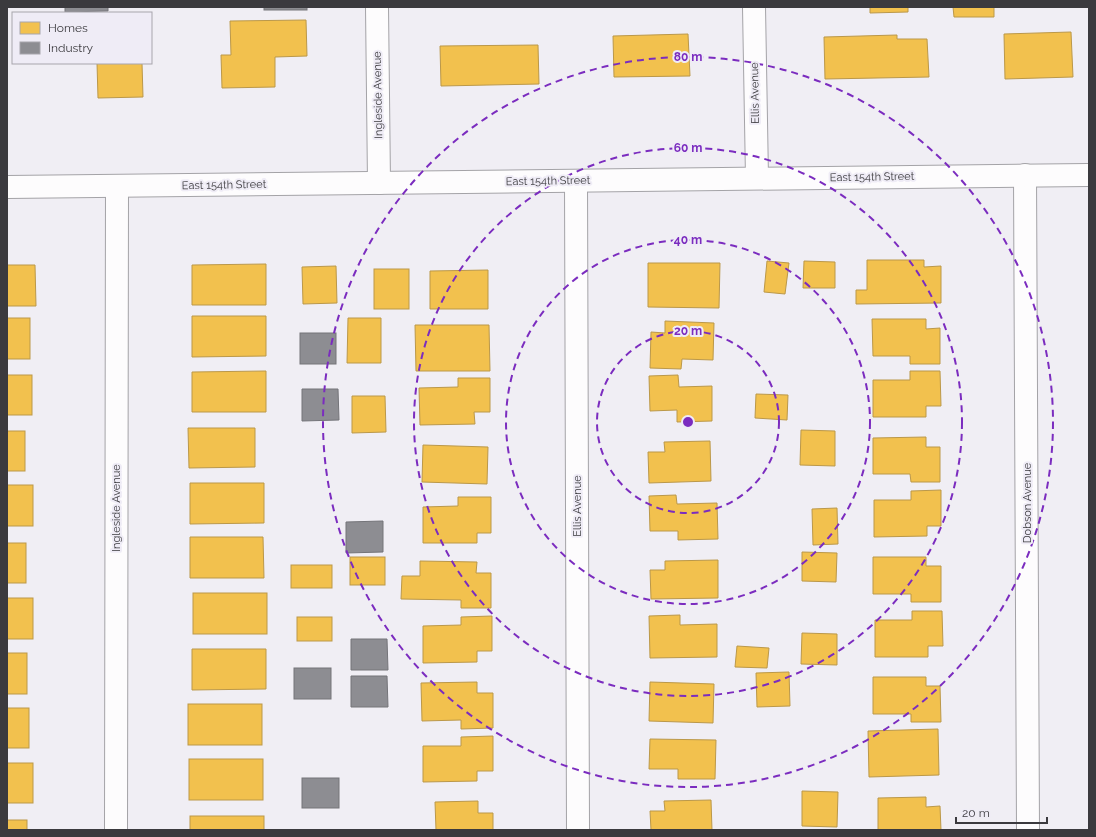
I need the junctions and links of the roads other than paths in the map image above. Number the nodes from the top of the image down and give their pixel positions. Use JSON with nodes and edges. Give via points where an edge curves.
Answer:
{"nodes":[{"id":1,"x":377,"y":7,"type":"edge"},
{"id":2,"x":754,"y":7,"type":"edge"},
{"id":3,"x":1025,"y":175,"type":"junction"},
{"id":4,"x":1089,"y":175,"type":"edge"},
{"id":5,"x":757,"y":178,"type":"junction"},
{"id":6,"x":576,"y":181,"type":"junction"},
{"id":7,"x":379,"y":183,"type":"junction"},
{"id":8,"x":117,"y":186,"type":"junction"},
{"id":9,"x":7,"y":187,"type":"edge"},
{"id":10,"x":116,"y":830,"type":"edge"},
{"id":11,"x":578,"y":830,"type":"edge"},
{"id":12,"x":1028,"y":830,"type":"edge"}],
"edges":[{"from":1,"to":7,"type":"street","name":"Ingleside Avenue"},
{"from":2,"to":5,"type":"street","name":"Ellis Avenue"},
{"from":3,"to":4,"type":"street","name":"East 154th Street"},
{"from":3,"to":5,"type":"street","name":"East 154th Street"},
{"from":3,"to":12,"type":"street","name":"Dobson Avenue"},
{"from":5,"to":6,"type":"street","name":"East 154th Street"},
{"from":6,"to":7,"type":"street","name":"East 154th Street"},
{"from":6,"to":11,"type":"street","name":"Ellis Avenue"},
{"from":7,"to":8,"type":"street","name":"East 154th Street"},
{"from":8,"to":9,"type":"street","name":"East 154th Street"},
{"from":8,"to":10,"type":"street","name":"Ingleside Avenue"}]}
